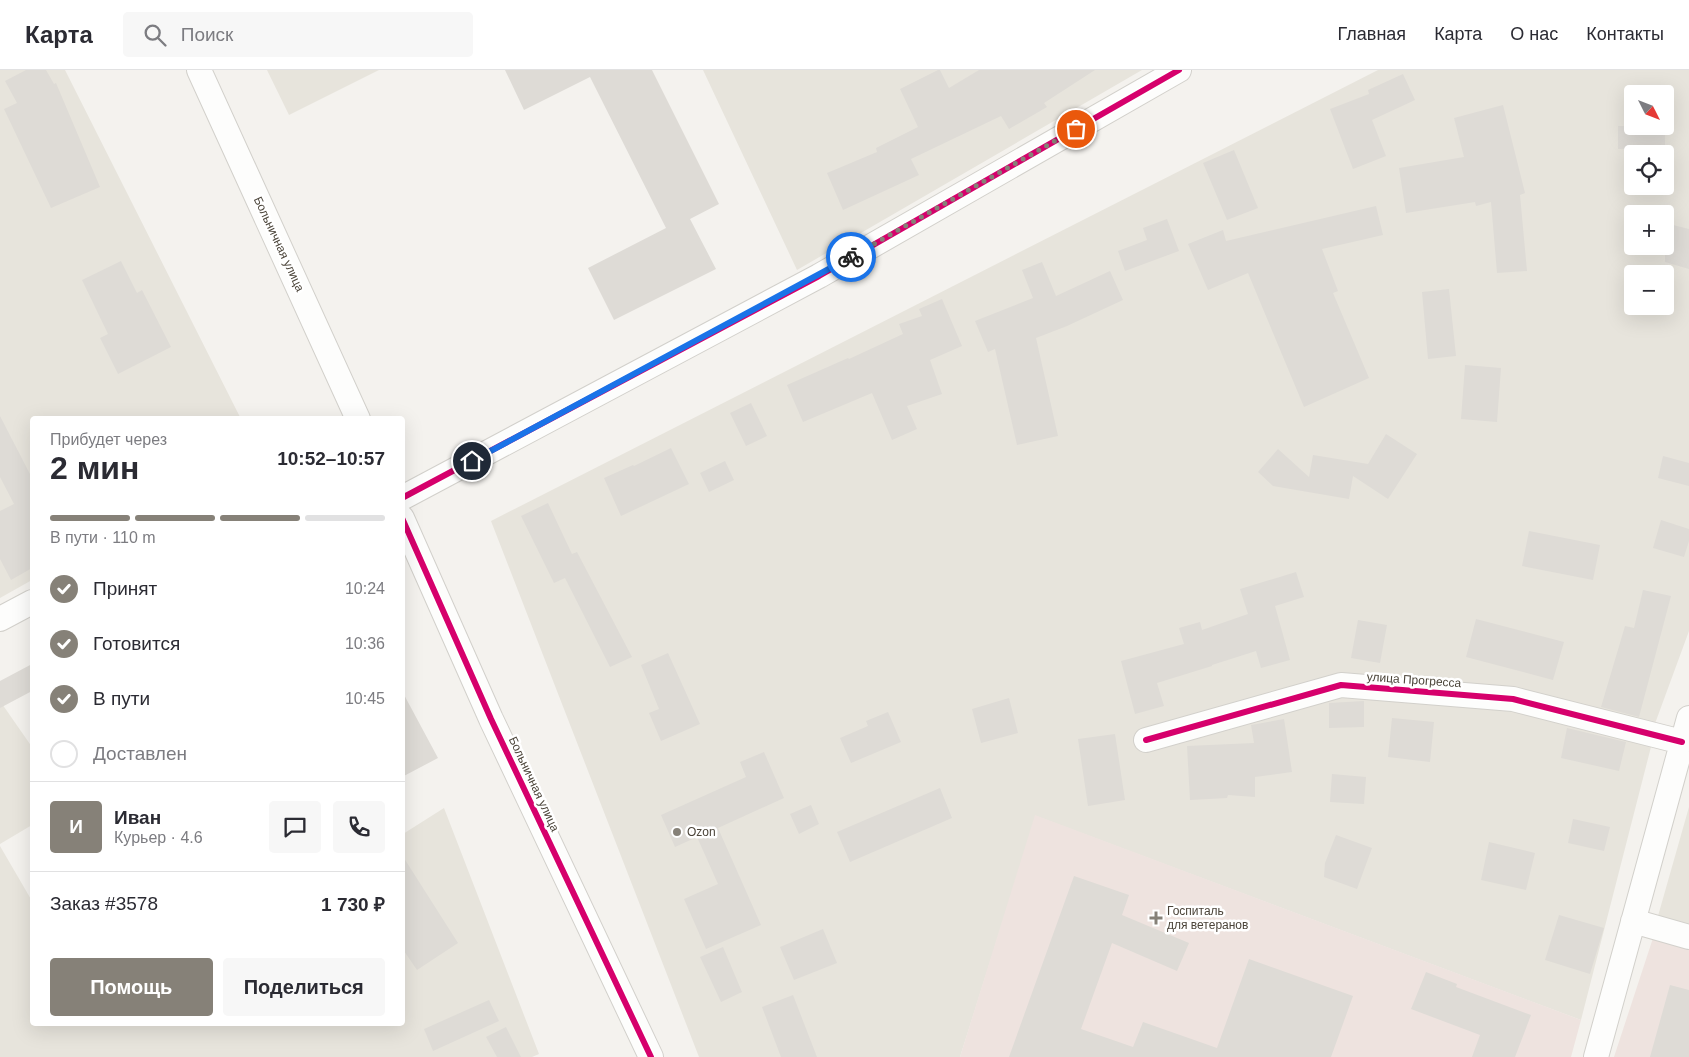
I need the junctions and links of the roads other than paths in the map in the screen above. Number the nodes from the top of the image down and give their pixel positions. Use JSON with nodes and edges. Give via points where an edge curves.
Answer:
{"nodes":[{"id":1,"x":199,"y":70,"type":"edge"},
{"id":2,"x":1179,"y":70,"type":"edge"},
{"id":3,"x":357,"y":416,"type":"edge"},
{"id":4,"x":405,"y":496,"type":"edge"},
{"id":5,"x":405,"y":525,"type":"edge"},
{"id":6,"x":30,"y":603,"type":"edge"},
{"id":7,"x":0,"y":620,"type":"edge"},
{"id":8,"x":1689,"y":718,"type":"edge"},
{"id":9,"x":1146,"y":740,"type":"dead end"},
{"id":10,"x":1682,"y":742,"type":"junction"},
{"id":11,"x":1633,"y":921,"type":"junction"},
{"id":12,"x":1689,"y":937,"type":"edge"},
{"id":13,"x":651,"y":1057,"type":"edge"},
{"id":14,"x":1596,"y":1057,"type":"edge"}],
"edges":[{"from":1,"to":3,"type":"street","name":"Больничная улица"},
{"from":2,"to":4,"type":"street","via":[[819,276]]},
{"from":5,"to":13,"type":"street","name":"Больничная улица","via":[[491,720]]},
{"from":6,"to":7,"type":"street"},
{"from":8,"to":10,"type":"street"},
{"from":9,"to":10,"type":"street","name":"улица Прогресса","via":[[1341,686],[1514,699]]},
{"from":10,"to":11,"type":"street"},
{"from":11,"to":12,"type":"street"},
{"from":11,"to":14,"type":"street"}]}
